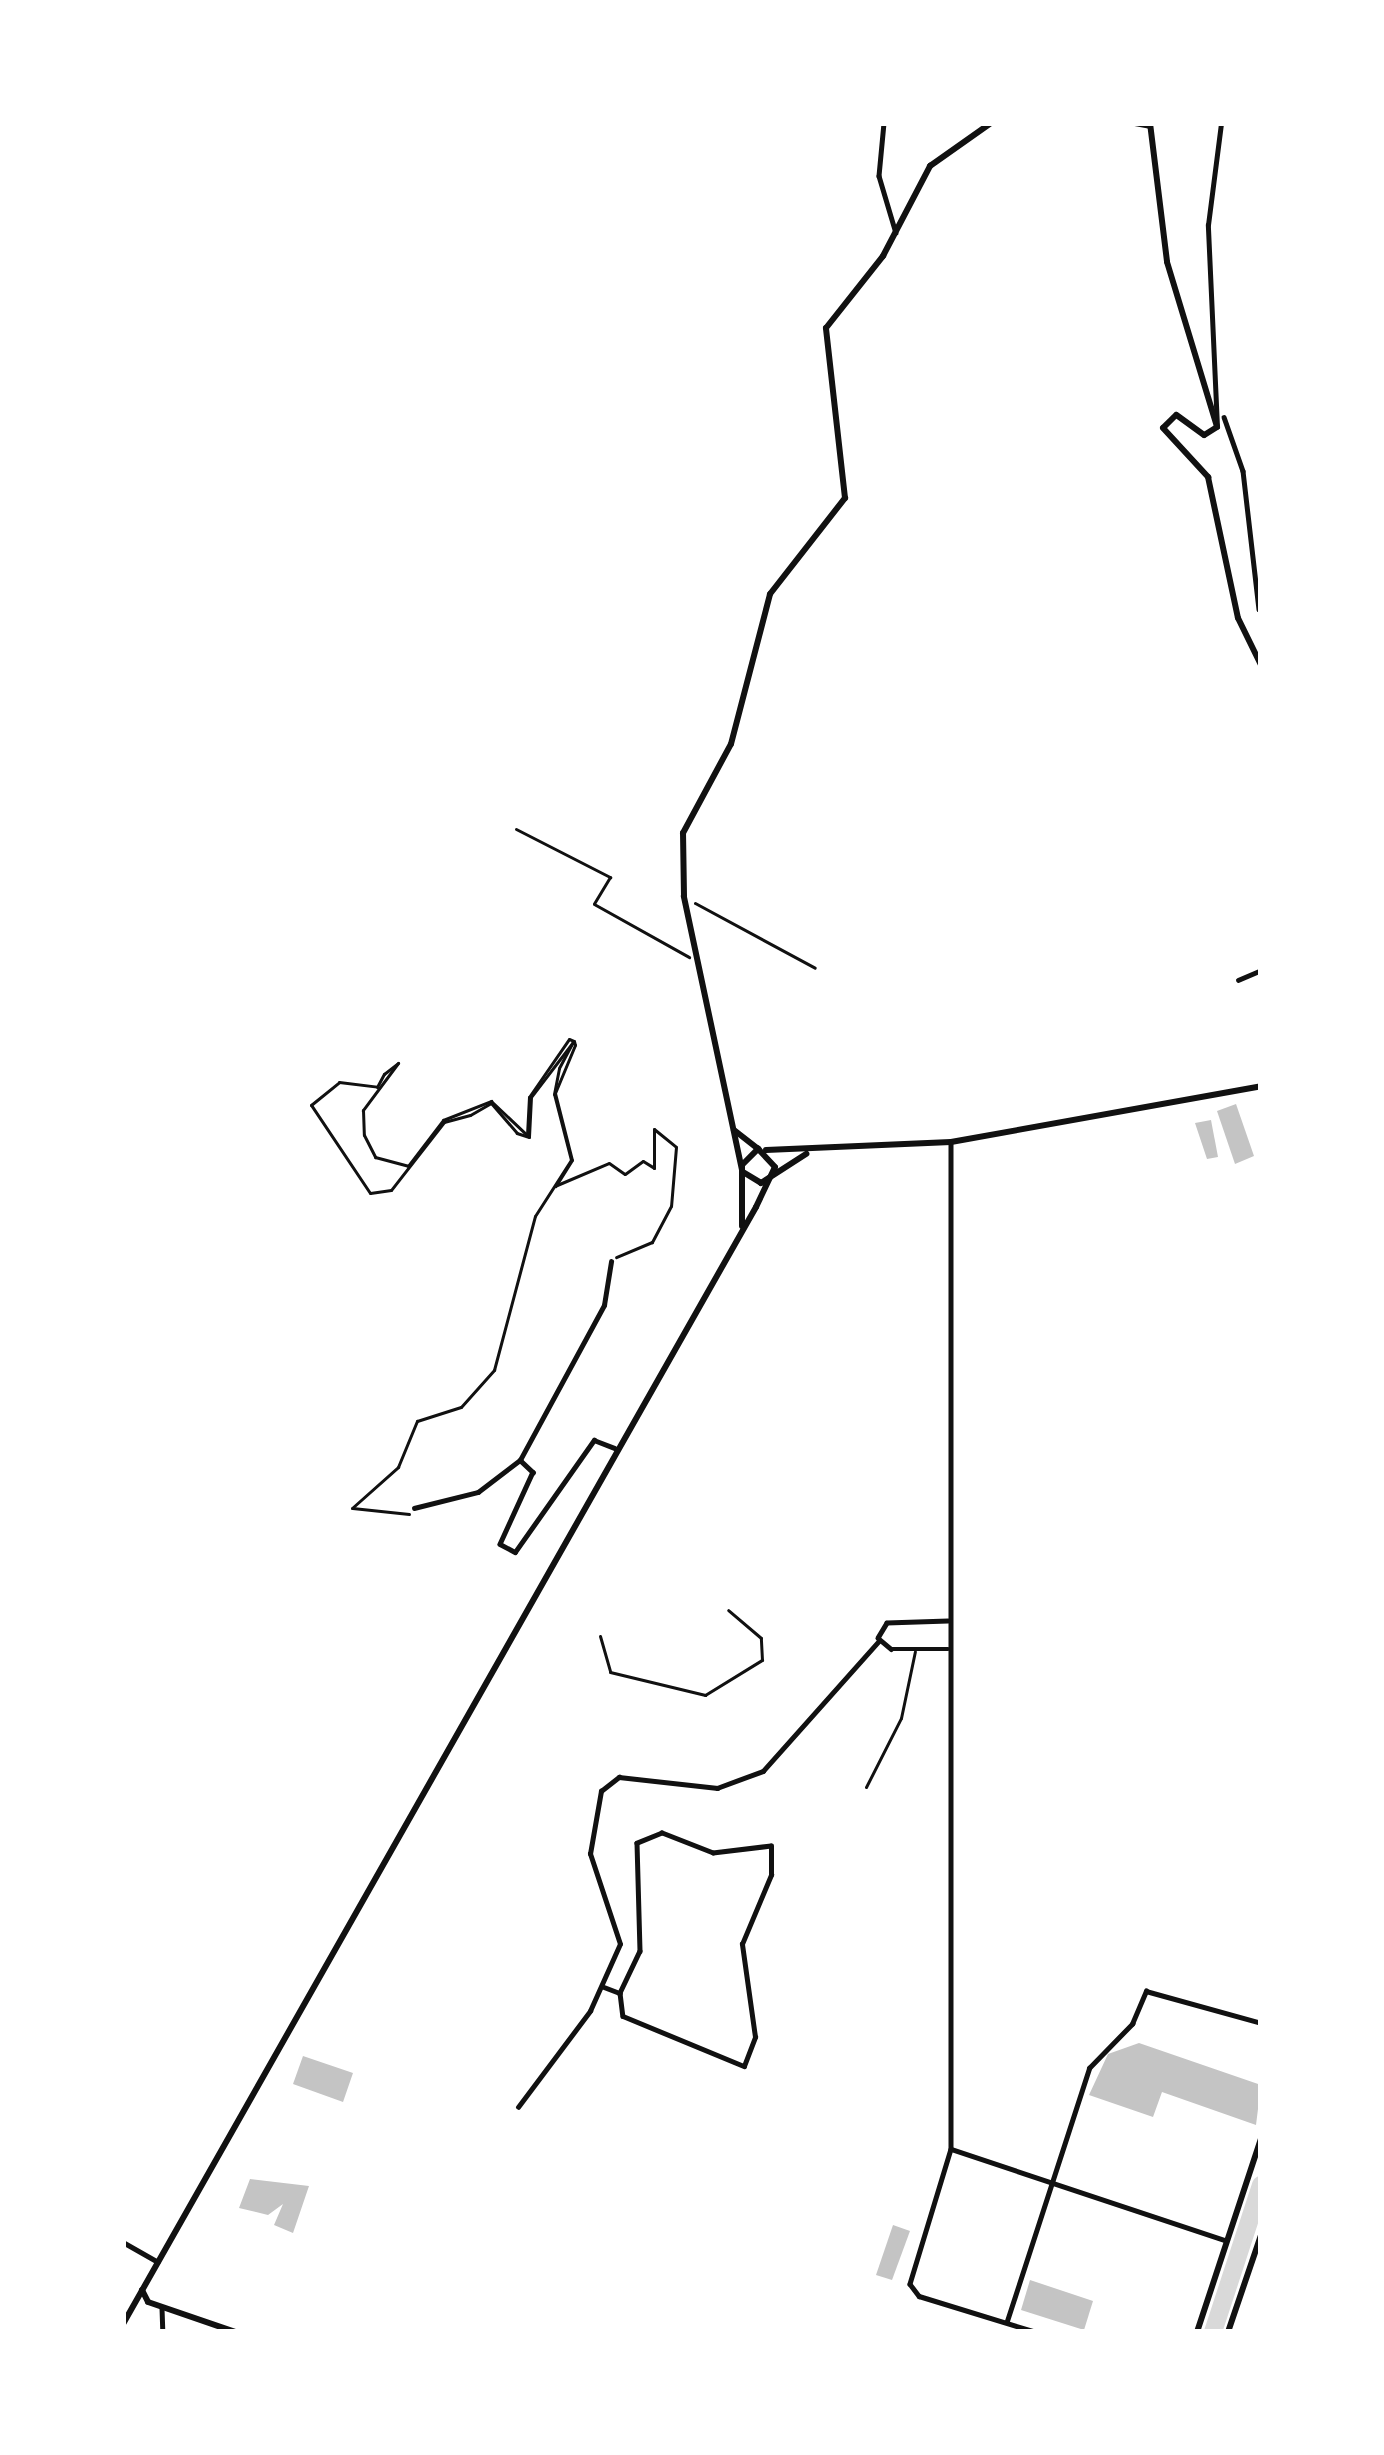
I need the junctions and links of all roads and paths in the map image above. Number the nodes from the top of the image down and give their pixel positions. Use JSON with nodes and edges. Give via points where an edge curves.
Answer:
{"nodes":[{"id":1,"x":884,"y":123,"type":"edge"},
{"id":2,"x":992,"y":123,"type":"edge"},
{"id":3,"x":1135,"y":123,"type":"edge"},
{"id":4,"x":1220,"y":123,"type":"edge"},
{"id":5,"x":1150,"y":124,"type":"edge"},
{"id":6,"x":896,"y":233,"type":"junction"},
{"id":7,"x":1224,"y":417,"type":"junction"},
{"id":8,"x":1217,"y":428,"type":"junction"},
{"id":9,"x":1259,"y":609,"type":"edge"},
{"id":10,"x":1258,"y":652,"type":"edge"},
{"id":11,"x":1261,"y":665,"type":"edge"},
{"id":12,"x":517,"y":829,"type":"dead end"},
{"id":13,"x":684,"y":896,"type":"junction"},
{"id":14,"x":697,"y":963,"type":"junction"},
{"id":15,"x":815,"y":968,"type":"dead end"},
{"id":16,"x":1261,"y":970,"type":"edge"},
{"id":17,"x":1238,"y":980,"type":"dead end"},
{"id":18,"x":1261,"y":1086,"type":"edge"},
{"id":19,"x":732,"y":1127,"type":"junction"},
{"id":20,"x":951,"y":1142,"type":"junction"},
{"id":21,"x":758,"y":1150,"type":"junction"},
{"id":22,"x":809,"y":1151,"type":"junction"},
{"id":23,"x":742,"y":1170,"type":"junction"},
{"id":24,"x":771,"y":1177,"type":"junction"},
{"id":25,"x":556,"y":1186,"type":"junction"},
{"id":26,"x":742,"y":1230,"type":"junction"},
{"id":27,"x":611,"y":1262,"type":"joint"},
{"id":28,"x":615,"y":1448,"type":"junction"},
{"id":29,"x":520,"y":1460,"type":"junction"},
{"id":30,"x":414,"y":1508,"type":"joint"},
{"id":31,"x":728,"y":1610,"type":"dead end"},
{"id":32,"x":948,"y":1621,"type":"junction"},
{"id":33,"x":600,"y":1636,"type":"dead end"},
{"id":34,"x":878,"y":1642,"type":"junction"},
{"id":35,"x":916,"y":1649,"type":"junction"},
{"id":36,"x":948,"y":1649,"type":"junction"},
{"id":37,"x":866,"y":1787,"type":"dead end"},
{"id":38,"x":604,"y":1987,"type":"junction"},
{"id":39,"x":620,"y":1993,"type":"junction"},
{"id":40,"x":1261,"y":2023,"type":"edge"},
{"id":41,"x":518,"y":2107,"type":"dead end"},
{"id":42,"x":1260,"y":2143,"type":"edge"},
{"id":43,"x":951,"y":2149,"type":"junction"},
{"id":44,"x":1052,"y":2182,"type":"junction"},
{"id":45,"x":1261,"y":2235,"type":"edge"},
{"id":46,"x":1227,"y":2241,"type":"junction"},
{"id":47,"x":123,"y":2242,"type":"edge"},
{"id":48,"x":158,"y":2262,"type":"junction"},
{"id":49,"x":142,"y":2290,"type":"junction"},
{"id":50,"x":148,"y":2302,"type":"junction"},
{"id":51,"x":133,"y":2307,"type":"junction"},
{"id":52,"x":162,"y":2308,"type":"junction"},
{"id":53,"x":1006,"y":2322,"type":"junction"},
{"id":54,"x":123,"y":2324,"type":"edge"},
{"id":55,"x":163,"y":2332,"type":"edge"},
{"id":56,"x":235,"y":2332,"type":"edge"},
{"id":57,"x":1036,"y":2332,"type":"edge"},
{"id":58,"x":1197,"y":2332,"type":"edge"},
{"id":59,"x":1228,"y":2332,"type":"edge"}],
"edges":[{"from":1,"to":6,"type":"street","via":[[879,176]]},
{"from":2,"to":6,"type":"main road","via":[[942,151]]},
{"from":3,"to":5,"type":"main road"},
{"from":4,"to":7,"type":"street","via":[[1208,225]]},
{"from":5,"to":8,"type":"main road","via":[[1167,262]]},
{"from":6,"to":13,"type":"main road","via":[[826,328],[845,499],[770,594],[731,744],[683,833]]},
{"from":7,"to":8,"type":"street"},
{"from":7,"to":9,"type":"street","via":[[1243,471]]},
{"from":8,"to":10,"type":"main road","via":[[1204,435],[1176,415],[1163,428],[1208,477]]},
{"from":10,"to":11,"type":"main road"},
{"from":12,"to":14,"type":"path","via":[[610,877],[595,904]]},
{"from":13,"to":14,"type":"main road"},
{"from":13,"to":15,"type":"path"},
{"from":14,"to":19,"type":"main road"},
{"from":16,"to":17,"type":"street"},
{"from":18,"to":20,"type":"main road"},
{"from":19,"to":21,"type":"main road"},
{"from":19,"to":23,"type":"main road"},
{"from":20,"to":22,"type":"main road"},
{"from":20,"to":32,"type":"street"},
{"from":21,"to":22,"type":"main road"},
{"from":21,"to":23,"type":"main road"},
{"from":21,"to":24,"type":"main road","via":[[774,1162]]},
{"from":22,"to":24,"type":"main road"},
{"from":23,"to":24,"type":"main road","via":[[756,1183]]},
{"from":23,"to":26,"type":"main road"},
{"from":24,"to":26,"type":"main road"},
{"from":25,"to":25,"type":"path","via":[[571,1160],[554,1094],[573,1042],[531,1097],[529,1137],[490,1103],[444,1122],[391,1190],[370,1193],[310,1105],[339,1082],[377,1088],[384,1074],[398,1063],[405,1069],[385,1076],[364,1110],[364,1135],[375,1157],[408,1166],[442,1120],[491,1101],[527,1135],[529,1097],[569,1039],[574,1041],[575,1045],[555,1094],[572,1160]]},
{"from":25,"to":27,"type":"path","via":[[609,1163],[625,1174],[643,1161],[654,1168],[654,1130],[676,1147],[670,1206],[652,1242]]},
{"from":25,"to":30,"type":"path","via":[[535,1216],[494,1370],[461,1407],[418,1421],[398,1467],[352,1508],[400,1520]]},
{"from":26,"to":28,"type":"main road"},
{"from":27,"to":29,"type":"street","via":[[604,1305]]},
{"from":28,"to":29,"type":"street","via":[[594,1440],[508,1554],[500,1544],[533,1472]]},
{"from":28,"to":48,"type":"main road"},
{"from":29,"to":30,"type":"street","via":[[478,1492]]},
{"from":31,"to":33,"type":"path","via":[[761,1638],[762,1660],[705,1695],[610,1672]]},
{"from":32,"to":34,"type":"street","via":[[886,1623]]},
{"from":32,"to":36,"type":"street"},
{"from":34,"to":35,"type":"street"},
{"from":34,"to":38,"type":"street","via":[[763,1772],[717,1788],[619,1777],[601,1791],[590,1854],[622,1932]]},
{"from":35,"to":36,"type":"street"},
{"from":35,"to":37,"type":"lane","via":[[901,1718]]},
{"from":36,"to":43,"type":"street"},
{"from":38,"to":39,"type":"street"},
{"from":38,"to":41,"type":"street"},
{"from":39,"to":39,"type":"street","via":[[640,1951],[637,1843],[662,1833],[713,1853],[771,1846],[771,1875],[742,1944],[755,2037],[744,2066],[623,2017]]},
{"from":40,"to":44,"type":"street","via":[[1151,1988],[1083,2089]]},
{"from":42,"to":46,"type":"main road"},
{"from":43,"to":44,"type":"street"},
{"from":43,"to":53,"type":"street","via":[[911,2289]]},
{"from":44,"to":46,"type":"street"},
{"from":44,"to":53,"type":"street"},
{"from":45,"to":59,"type":"main road"},
{"from":46,"to":58,"type":"main road"},
{"from":47,"to":48,"type":"street"},
{"from":48,"to":49,"type":"main road"},
{"from":49,"to":50,"type":"main road"},
{"from":49,"to":51,"type":"main road"},
{"from":50,"to":51,"type":"main road"},
{"from":50,"to":52,"type":"main road"},
{"from":51,"to":54,"type":"main road"},
{"from":52,"to":55,"type":"street"},
{"from":52,"to":56,"type":"main road"},
{"from":53,"to":57,"type":"street"}]}
